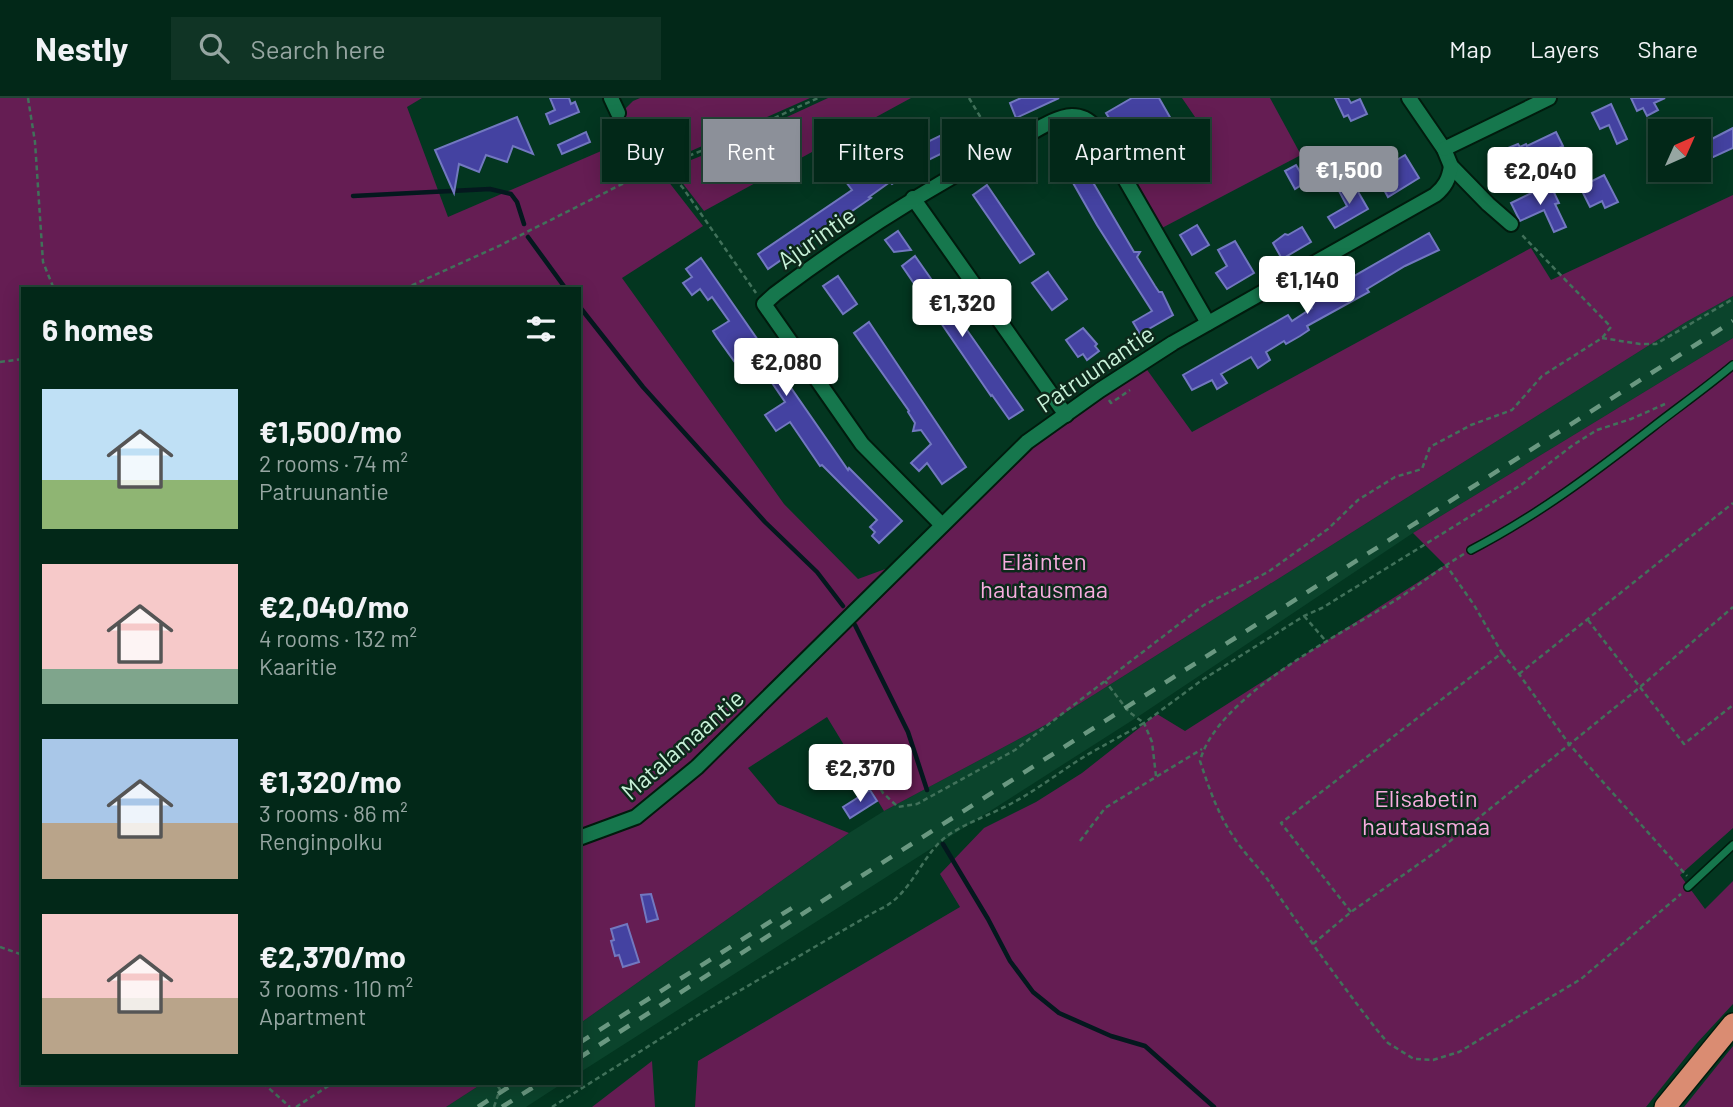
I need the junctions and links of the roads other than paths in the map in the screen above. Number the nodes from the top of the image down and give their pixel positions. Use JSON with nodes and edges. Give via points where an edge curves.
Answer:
{"nodes":[{"id":1,"x":611,"y":98,"type":"edge"},
{"id":2,"x":1409,"y":98,"type":"edge"},
{"id":3,"x":1549,"y":98,"type":"edge"},
{"id":4,"x":618,"y":113,"type":"road end"},
{"id":5,"x":1444,"y":149,"type":"junction"},
{"id":6,"x":1451,"y":166,"type":"junction"},
{"id":7,"x":913,"y":198,"type":"junction"},
{"id":8,"x":1511,"y":223,"type":"road end"},
{"id":9,"x":1208,"y":323,"type":"junction"},
{"id":10,"x":1733,"y":365,"type":"edge"},
{"id":11,"x":1066,"y":415,"type":"junction"},
{"id":12,"x":942,"y":525,"type":"junction"},
{"id":13,"x":1471,"y":550,"type":"road end"},
{"id":14,"x":802,"y":664,"type":"joint"},
{"id":15,"x":581,"y":837,"type":"edge"},
{"id":16,"x":1733,"y":845,"type":"edge"},
{"id":17,"x":1690,"y":884,"type":"road end"},
{"id":18,"x":1733,"y":1024,"type":"edge"},
{"id":19,"x":1665,"y":1107,"type":"edge"}],
"edges":[{"from":1,"to":4,"type":"street"},
{"from":2,"to":5,"type":"street"},
{"from":3,"to":5,"type":"street"},
{"from":5,"to":6,"type":"street"},
{"from":6,"to":8,"type":"street"},
{"from":6,"to":9,"type":"street","name":"Patruunantie","via":[[1444,188],[1435,195]]},
{"from":7,"to":9,"type":"street","name":"Ajurintie","via":[[1056,120],[1069,116],[1089,121]]},
{"from":7,"to":11,"type":"street"},
{"from":7,"to":12,"type":"street","name":"Ajurintie","via":[[764,304],[862,444]]},
{"from":9,"to":11,"type":"street","name":"Patruunantie"},
{"from":10,"to":13,"type":"lane","via":[[1586,479]]},
{"from":11,"to":12,"type":"street","name":"Patruunantie","via":[[1027,442]]},
{"from":12,"to":14,"type":"street","name":"Patruunantie"},
{"from":14,"to":15,"type":"street","name":"Matalamaantie","via":[[661,798],[636,817]]},
{"from":16,"to":17,"type":"lane"},
{"from":18,"to":19,"type":"highway"}]}
